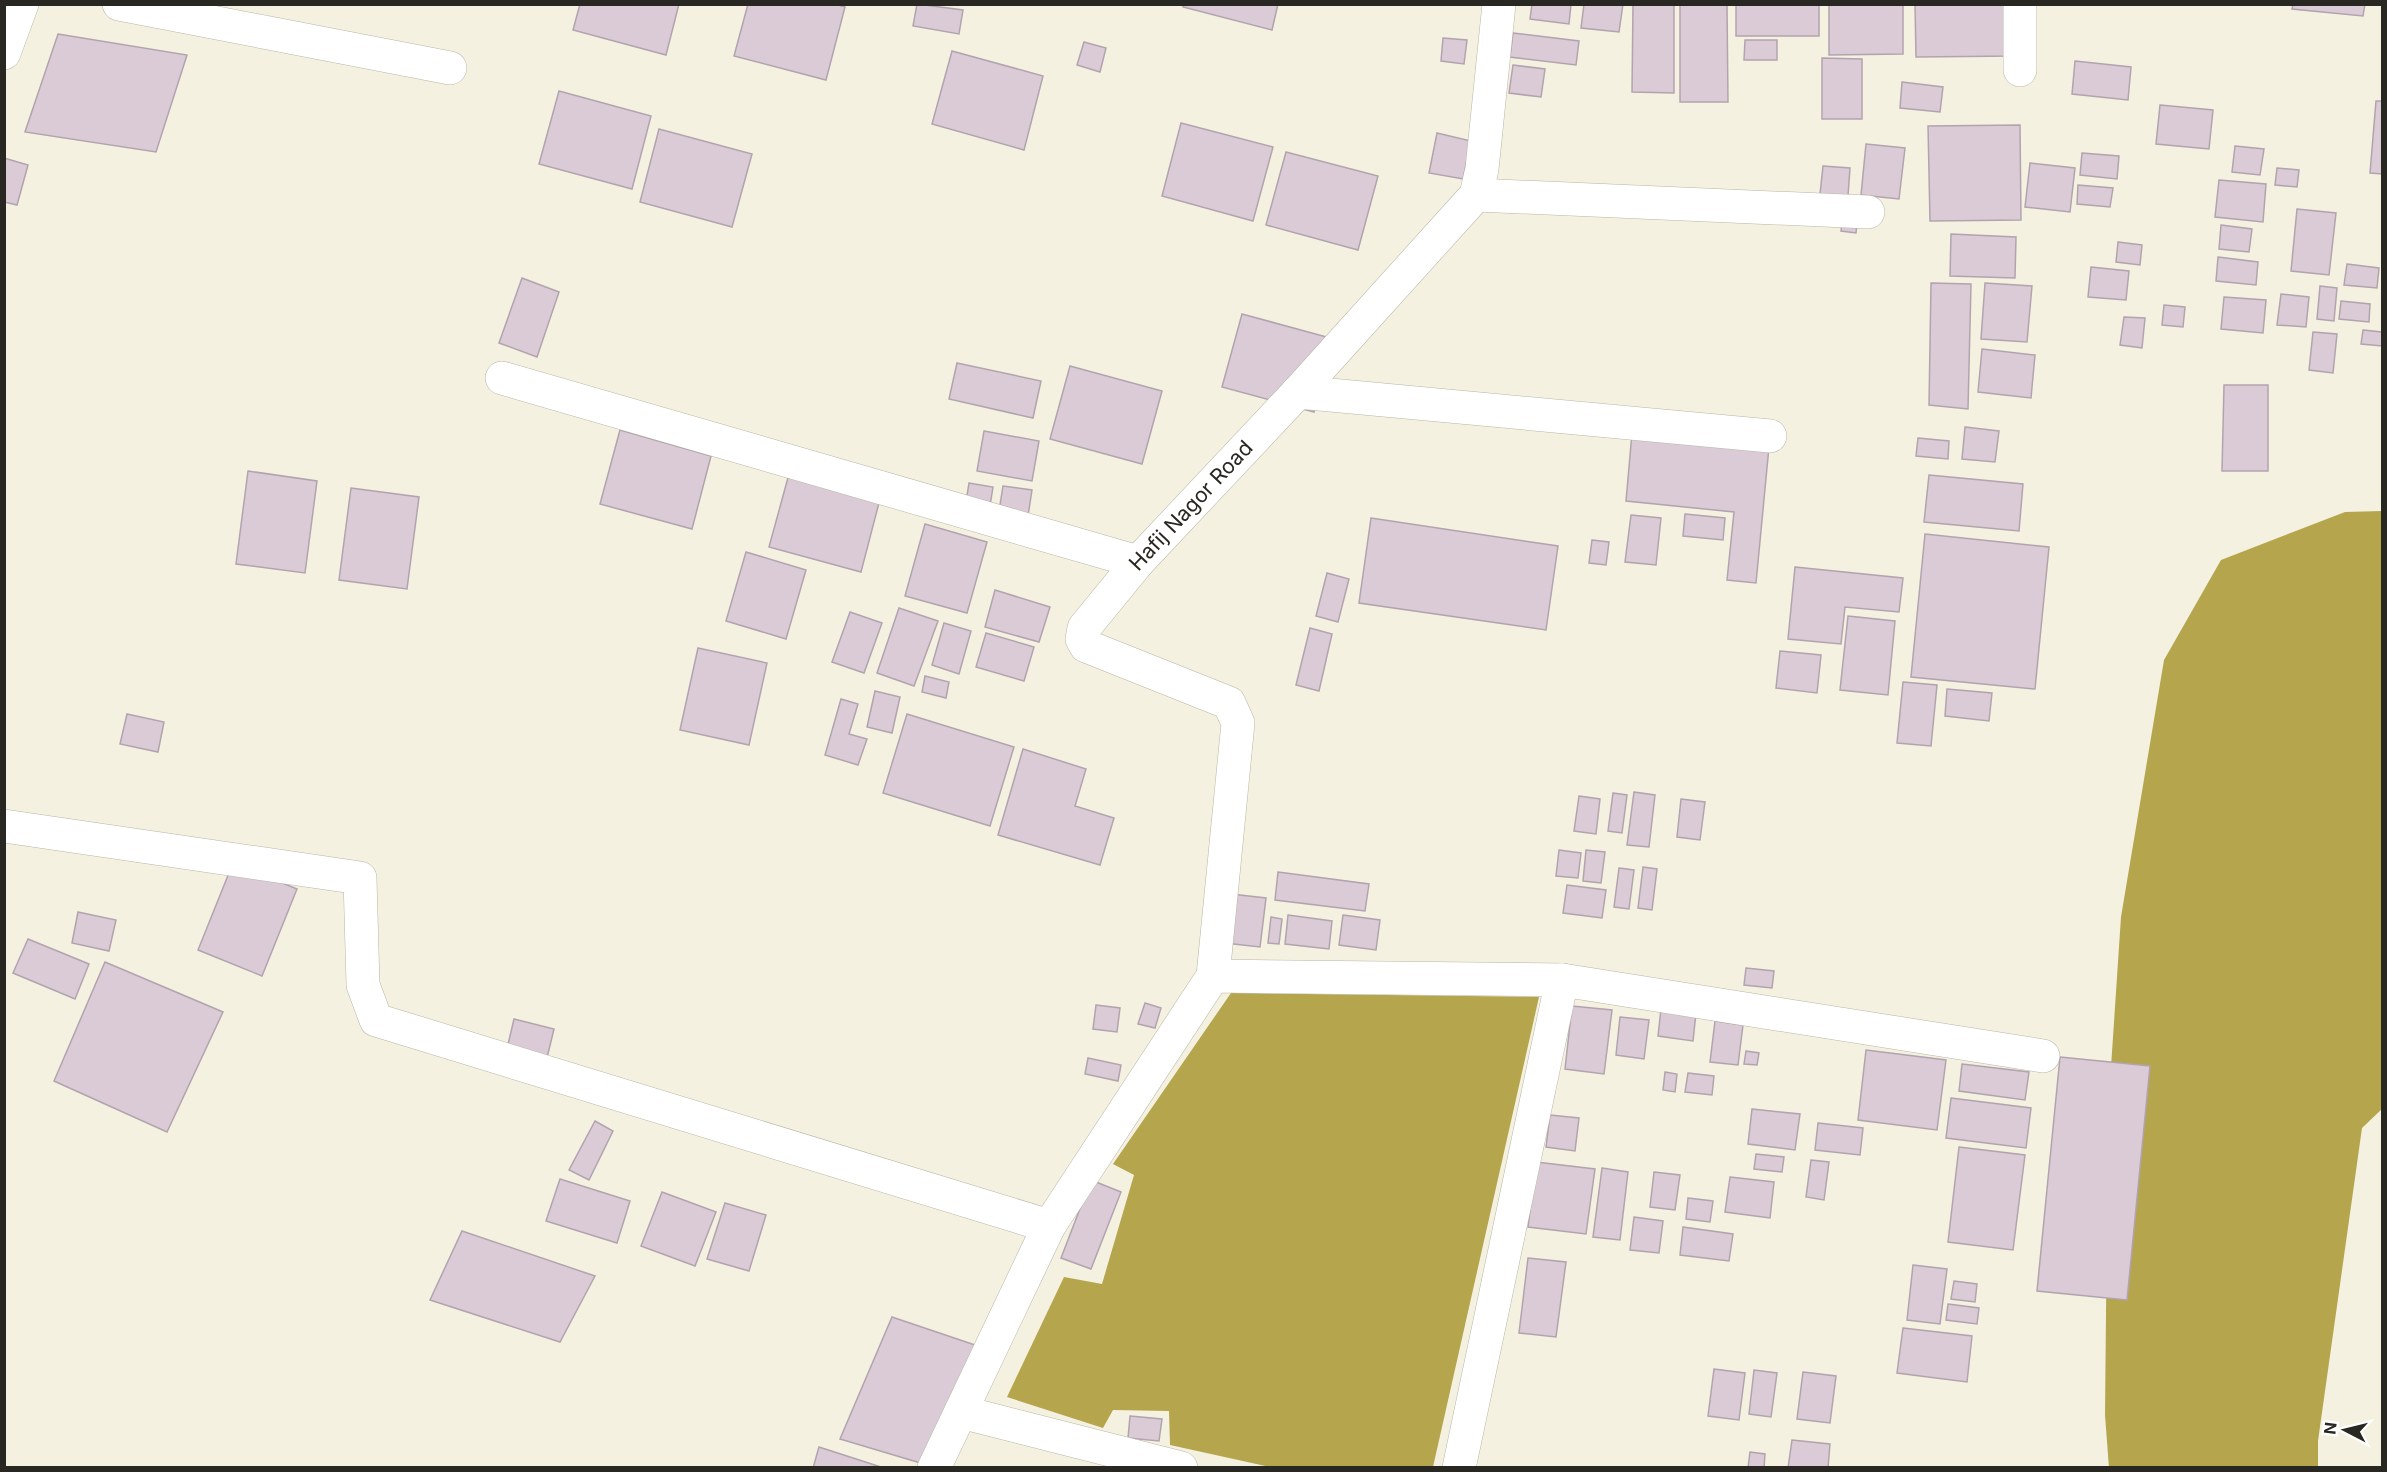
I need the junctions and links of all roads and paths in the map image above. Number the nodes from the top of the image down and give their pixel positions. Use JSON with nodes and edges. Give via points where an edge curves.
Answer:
{"nodes":[{"id":1,"x":21,"y":4,"type":"edge"},
{"id":2,"x":119,"y":4,"type":"edge"},
{"id":3,"x":1499,"y":4,"type":"edge"},
{"id":4,"x":2020,"y":4,"type":"edge"},
{"id":5,"x":4,"y":53,"type":"edge"},
{"id":6,"x":450,"y":68,"type":"dead end"},
{"id":7,"x":2019,"y":70,"type":"dead end"},
{"id":8,"x":1476,"y":195,"type":"junction"},
{"id":9,"x":1868,"y":212,"type":"dead end"},
{"id":10,"x":502,"y":378,"type":"dead end"},
{"id":11,"x":1298,"y":392,"type":"junction"},
{"id":12,"x":1770,"y":436,"type":"dead end"},
{"id":13,"x":1138,"y":562,"type":"junction"},
{"id":14,"x":4,"y":826,"type":"edge"},
{"id":15,"x":1213,"y":976,"type":"junction"},
{"id":16,"x":1562,"y":980,"type":"junction"},
{"id":17,"x":2043,"y":1056,"type":"dead end"},
{"id":18,"x":1049,"y":1226,"type":"junction"},
{"id":19,"x":961,"y":1412,"type":"junction"},
{"id":20,"x":934,"y":1467,"type":"edge"},
{"id":21,"x":1181,"y":1467,"type":"edge"},
{"id":22,"x":1459,"y":1467,"type":"edge"}],
"edges":[{"from":1,"to":5,"type":"street"},
{"from":2,"to":6,"type":"street"},
{"from":3,"to":8,"type":"street","name":"Hafij Nagor Road"},
{"from":4,"to":7,"type":"street"},
{"from":8,"to":9,"type":"street"},
{"from":8,"to":11,"type":"street","name":"Hafij Nagor Road"},
{"from":10,"to":13,"type":"street"},
{"from":11,"to":12,"type":"street"},
{"from":11,"to":13,"type":"street","name":"Hafij Nagor Road"},
{"from":13,"to":15,"type":"street","name":"Hafij Nagor Road","via":[[1084,628],[1082,639],[1086,646],[1229,703],[1238,723]]},
{"from":14,"to":18,"type":"street","via":[[360,878],[363,984],[376,1020]]},
{"from":15,"to":16,"type":"street"},
{"from":15,"to":18,"type":"street"},
{"from":16,"to":17,"type":"street"},
{"from":16,"to":22,"type":"street"},
{"from":18,"to":19,"type":"street"},
{"from":19,"to":20,"type":"street"},
{"from":19,"to":21,"type":"street"}]}
